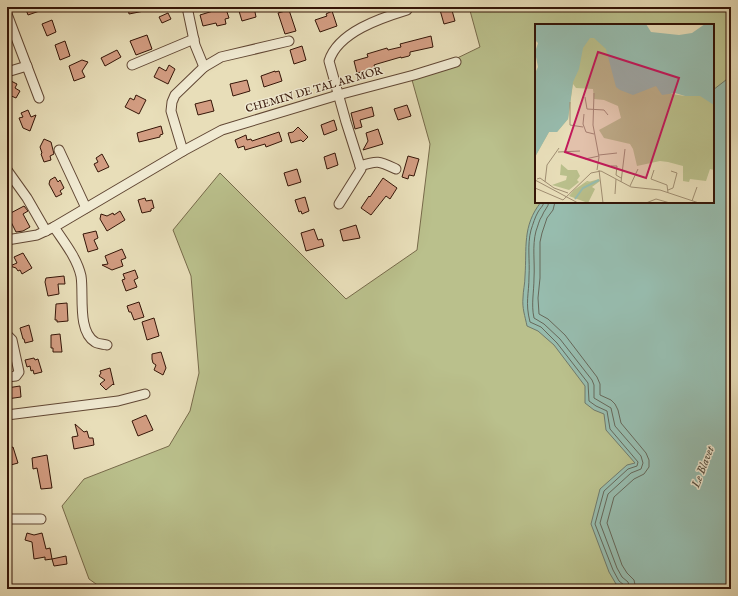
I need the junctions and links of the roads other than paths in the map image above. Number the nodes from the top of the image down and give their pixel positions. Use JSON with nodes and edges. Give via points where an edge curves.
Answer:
{"nodes":[{"id":1,"x":187,"y":7,"type":"edge"},
{"id":2,"x":407,"y":10,"type":"dead end"},
{"id":3,"x":7,"y":14,"type":"edge"},
{"id":4,"x":11,"y":38,"type":"edge"},
{"id":5,"x":194,"y":39,"type":"junction"},
{"id":6,"x":289,"y":41,"type":"dead end"},
{"id":7,"x":456,"y":62,"type":"dead end"},
{"id":8,"x":132,"y":65,"type":"dead end"},
{"id":9,"x":26,"y":66,"type":"junction"},
{"id":10,"x":204,"y":67,"type":"junction"},
{"id":11,"x":7,"y":72,"type":"edge"},
{"id":12,"x":338,"y":95,"type":"junction"},
{"id":13,"x":39,"y":98,"type":"dead end"},
{"id":14,"x":59,"y":150,"type":"dead end"},
{"id":15,"x":183,"y":151,"type":"junction"},
{"id":16,"x":360,"y":166,"type":"junction"},
{"id":17,"x":396,"y":169,"type":"dead end"},
{"id":18,"x":7,"y":170,"type":"edge"},
{"id":19,"x":339,"y":204,"type":"dead end"},
{"id":20,"x":86,"y":208,"type":"junction"},
{"id":21,"x":50,"y":229,"type":"junction"},
{"id":22,"x":7,"y":240,"type":"edge"},
{"id":23,"x":7,"y":335,"type":"edge"},
{"id":24,"x":106,"y":345,"type":"dead end"},
{"id":25,"x":7,"y":377,"type":"edge"},
{"id":26,"x":145,"y":394,"type":"dead end"},
{"id":27,"x":7,"y":415,"type":"edge"},
{"id":28,"x":7,"y":519,"type":"edge"},
{"id":29,"x":41,"y":519,"type":"dead end"}],
"edges":[{"from":1,"to":5,"type":"street"},
{"from":2,"to":12,"type":"street","via":[[359,29],[334,51],[329,61]]},
{"from":3,"to":4,"type":"street"},
{"from":4,"to":9,"type":"street"},
{"from":5,"to":8,"type":"street"},
{"from":5,"to":10,"type":"street"},
{"from":6,"to":10,"type":"street","via":[[221,57]]},
{"from":7,"to":12,"type":"street","name":"CHEMIN DE TAL AR MOR"},
{"from":9,"to":11,"type":"street"},
{"from":9,"to":13,"type":"street"},
{"from":10,"to":15,"type":"street","via":[[175,95],[172,102],[171,111]]},
{"from":12,"to":15,"type":"street","name":"CHEMIN DE TAL AR MOR","via":[[235,125]]},
{"from":12,"to":16,"type":"street"},
{"from":14,"to":20,"type":"street"},
{"from":15,"to":20,"type":"street","name":"CHEMIN DE TAL AR MOR"},
{"from":16,"to":17,"type":"street","via":[[375,161]]},
{"from":16,"to":19,"type":"street","via":[[361,169]]},
{"from":18,"to":21,"type":"street"},
{"from":20,"to":21,"type":"street","name":"CHEMIN DE TAL AR MOR"},
{"from":21,"to":22,"type":"street","name":"CHEMIN DE TAL AR MOR","via":[[37,235]]},
{"from":21,"to":24,"type":"street","via":[[75,260],[80,276],[86,332],[94,341]]},
{"from":23,"to":25,"type":"street","via":[[12,340],[19,372],[16,376]]},
{"from":26,"to":27,"type":"street","via":[[118,401]]},
{"from":28,"to":29,"type":"street"}]}
